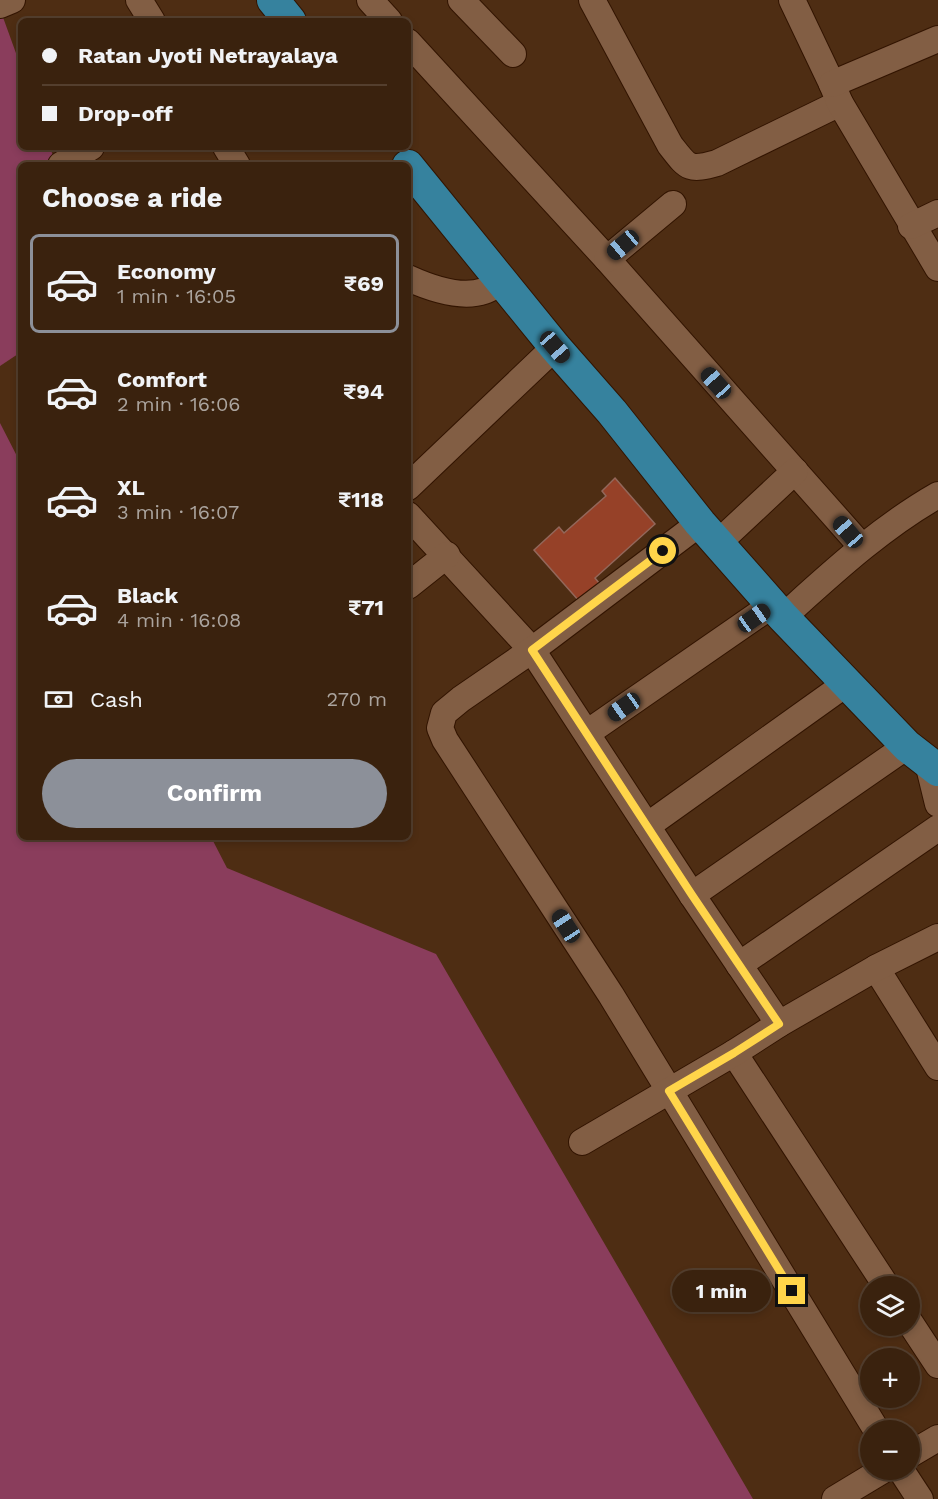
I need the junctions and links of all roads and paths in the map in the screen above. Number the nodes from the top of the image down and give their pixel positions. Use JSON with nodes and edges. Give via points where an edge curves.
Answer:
{"nodes":[{"id":1,"x":12,"y":0,"type":"edge"},
{"id":2,"x":139,"y":0,"type":"edge"},
{"id":3,"x":273,"y":0,"type":"edge"},
{"id":4,"x":370,"y":0,"type":"edge"},
{"id":5,"x":460,"y":0,"type":"edge"},
{"id":6,"x":592,"y":0,"type":"edge"},
{"id":7,"x":792,"y":0,"type":"edge"},
{"id":8,"x":0,"y":5,"type":"edge"},
{"id":9,"x":150,"y":18,"type":"edge"},
{"id":10,"x":288,"y":18,"type":"edge"},
{"id":11,"x":386,"y":18,"type":"edge"},
{"id":12,"x":938,"y":39,"type":"edge"},
{"id":13,"x":411,"y":45,"type":"edge"},
{"id":14,"x":513,"y":54,"type":"dead end"},
{"id":15,"x":836,"y":94,"type":"junction"},
{"id":16,"x":86,"y":150,"type":"edge"},
{"id":17,"x":394,"y":150,"type":"edge"},
{"id":18,"x":66,"y":162,"type":"edge"},
{"id":19,"x":404,"y":162,"type":"edge"},
{"id":20,"x":411,"y":171,"type":"edge"},
{"id":21,"x":673,"y":204,"type":"dead end"},
{"id":22,"x":938,"y":213,"type":"edge"},
{"id":23,"x":911,"y":226,"type":"junction"},
{"id":24,"x":607,"y":259,"type":"junction"},
{"id":25,"x":938,"y":268,"type":"edge"},
{"id":26,"x":411,"y":282,"type":"edge"},
{"id":27,"x":502,"y":282,"type":"junction"},
{"id":28,"x":555,"y":347,"type":"junction"},
{"id":29,"x":795,"y":471,"type":"junction"},
{"id":30,"x":411,"y":484,"type":"edge"},
{"id":31,"x":938,"y":495,"type":"edge"},
{"id":32,"x":411,"y":517,"type":"edge"},
{"id":33,"x":709,"y":533,"type":"junction"},
{"id":34,"x":862,"y":547,"type":"junction"},
{"id":35,"x":447,"y":555,"type":"junction"},
{"id":36,"x":411,"y":584,"type":"edge"},
{"id":37,"x":778,"y":611,"type":"junction"},
{"id":38,"x":532,"y":650,"type":"junction"},
{"id":39,"x":847,"y":684,"type":"junction"},
{"id":40,"x":587,"y":733,"type":"junction"},
{"id":41,"x":924,"y":760,"type":"edge"},
{"id":42,"x":938,"y":804,"type":"edge"},
{"id":43,"x":647,"y":826,"type":"junction"},
{"id":44,"x":938,"y":828,"type":"edge"},
{"id":45,"x":692,"y":895,"type":"junction"},
{"id":46,"x":938,"y":938,"type":"edge"},
{"id":47,"x":739,"y":965,"type":"junction"},
{"id":48,"x":876,"y":968,"type":"junction"},
{"id":49,"x":779,"y":1024,"type":"junction"},
{"id":50,"x":734,"y":1053,"type":"junction"},
{"id":51,"x":938,"y":1067,"type":"edge"},
{"id":52,"x":669,"y":1091,"type":"junction"},
{"id":53,"x":582,"y":1142,"type":"dead end"},
{"id":54,"x":880,"y":1276,"type":"edge"},
{"id":55,"x":919,"y":1336,"type":"edge"},
{"id":56,"x":938,"y":1365,"type":"edge"},
{"id":57,"x":870,"y":1420,"type":"edge"},
{"id":58,"x":938,"y":1438,"type":"edge"},
{"id":59,"x":920,"y":1449,"type":"edge"},
{"id":60,"x":866,"y":1480,"type":"edge"},
{"id":61,"x":908,"y":1480,"type":"edge"},
{"id":62,"x":835,"y":1499,"type":"edge"},
{"id":63,"x":920,"y":1499,"type":"edge"}],
"edges":[{"from":1,"to":8,"type":"street"},
{"from":2,"to":9,"type":"street"},
{"from":3,"to":10,"type":"main road"},
{"from":4,"to":11,"type":"street"},
{"from":5,"to":14,"type":"street"},
{"from":6,"to":15,"type":"street","via":[[670,145],[684,163],[697,169],[717,163]]},
{"from":7,"to":15,"type":"street"},
{"from":12,"to":15,"type":"street"},
{"from":13,"to":24,"type":"street"},
{"from":15,"to":23,"type":"street"},
{"from":16,"to":18,"type":"street"},
{"from":17,"to":19,"type":"main road"},
{"from":20,"to":27,"type":"main road"},
{"from":21,"to":24,"type":"street"},
{"from":22,"to":23,"type":"street"},
{"from":23,"to":25,"type":"street"},
{"from":24,"to":29,"type":"street"},
{"from":26,"to":27,"type":"street","via":[[464,293],[484,291]]},
{"from":27,"to":28,"type":"main road"},
{"from":28,"to":30,"type":"street"},
{"from":28,"to":33,"type":"main road"},
{"from":29,"to":33,"type":"street"},
{"from":29,"to":34,"type":"street"},
{"from":31,"to":34,"type":"street"},
{"from":32,"to":35,"type":"street"},
{"from":33,"to":37,"type":"main road"},
{"from":33,"to":38,"type":"street"},
{"from":34,"to":37,"type":"street"},
{"from":35,"to":36,"type":"street"},
{"from":35,"to":38,"type":"street"},
{"from":37,"to":39,"type":"main road"},
{"from":37,"to":40,"type":"street"},
{"from":38,"to":40,"type":"street"},
{"from":38,"to":52,"type":"street","via":[[444,713],[440,728]]},
{"from":39,"to":41,"type":"main road"},
{"from":39,"to":43,"type":"street"},
{"from":40,"to":43,"type":"street"},
{"from":41,"to":42,"type":"street"},
{"from":41,"to":45,"type":"street"},
{"from":43,"to":45,"type":"street"},
{"from":44,"to":47,"type":"street"},
{"from":45,"to":47,"type":"street"},
{"from":46,"to":48,"type":"street"},
{"from":47,"to":49,"type":"street"},
{"from":48,"to":49,"type":"street"},
{"from":48,"to":51,"type":"street"},
{"from":49,"to":50,"type":"street"},
{"from":50,"to":52,"type":"street"},
{"from":50,"to":54,"type":"street"},
{"from":52,"to":53,"type":"street"},
{"from":52,"to":57,"type":"street"},
{"from":55,"to":56,"type":"street"},
{"from":58,"to":59,"type":"street"},
{"from":60,"to":62,"type":"street"},
{"from":61,"to":63,"type":"street"}]}
